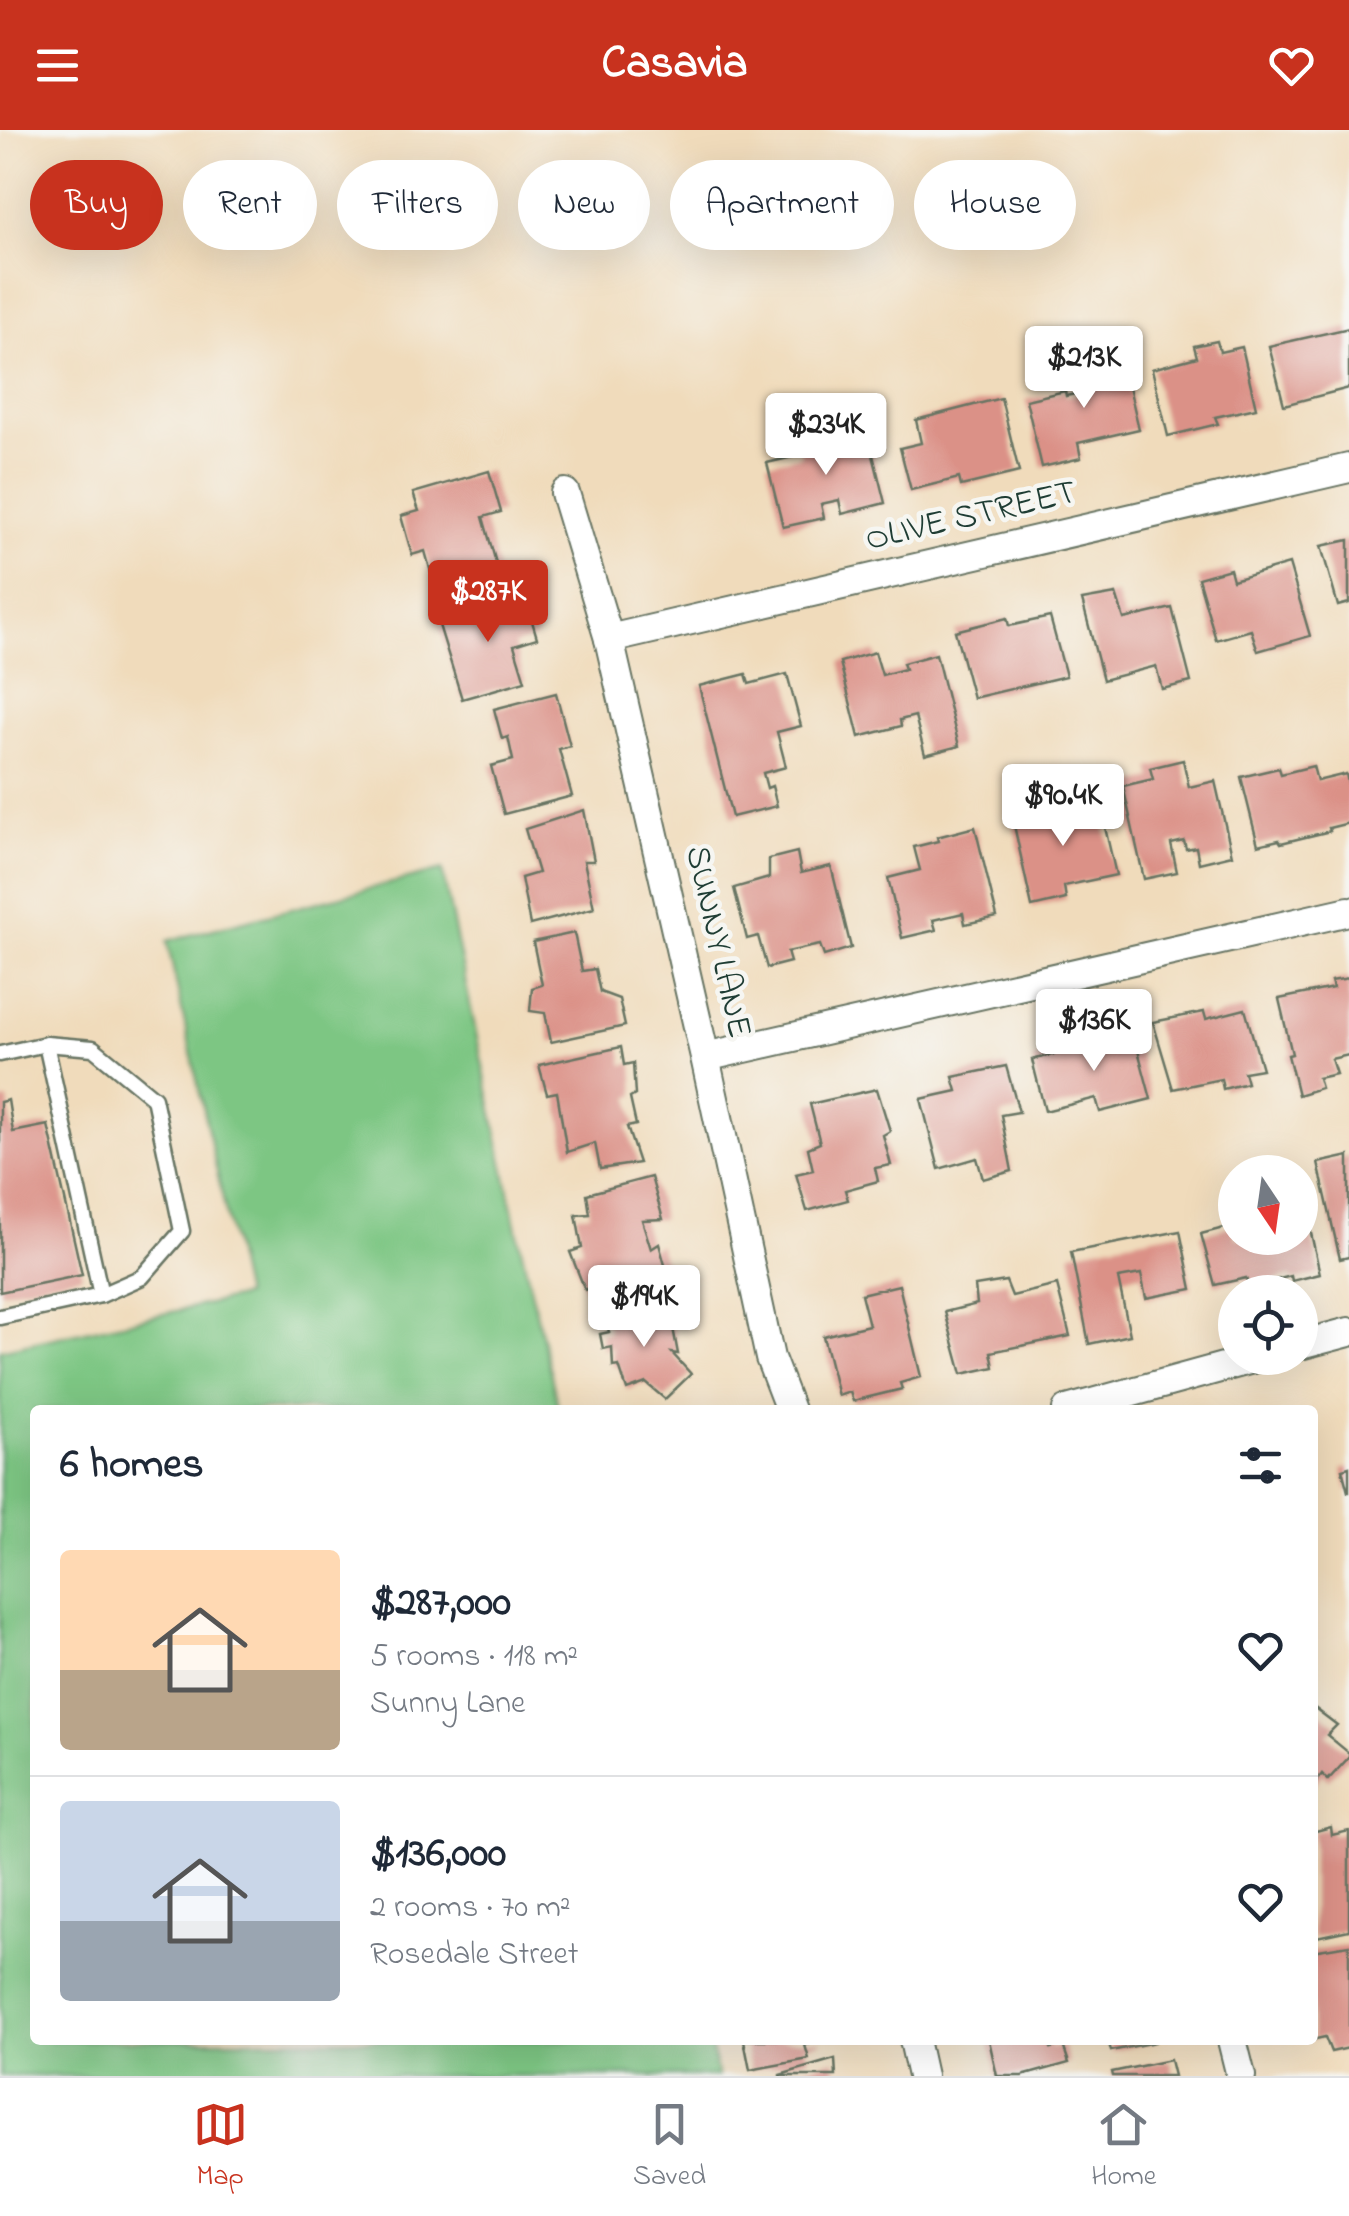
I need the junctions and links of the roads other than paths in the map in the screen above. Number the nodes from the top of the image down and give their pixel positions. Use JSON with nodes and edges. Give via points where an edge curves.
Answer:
{"nodes":[{"id":1,"x":1349,"y":468,"type":"edge"},
{"id":2,"x":565,"y":492,"type":"dead end"},
{"id":3,"x":609,"y":638,"type":"junction"},
{"id":4,"x":1349,"y":911,"type":"edge"},
{"id":5,"x":46,"y":1044,"type":"junction"},
{"id":6,"x":0,"y":1054,"type":"edge"},
{"id":7,"x":705,"y":1056,"type":"junction"},
{"id":8,"x":102,"y":1296,"type":"junction"},
{"id":9,"x":0,"y":1317,"type":"edge"},
{"id":10,"x":1349,"y":1332,"type":"edge"},
{"id":11,"x":1318,"y":1340,"type":"edge"},
{"id":12,"x":1218,"y":1368,"type":"edge"},
{"id":13,"x":788,"y":1405,"type":"edge"},
{"id":14,"x":1085,"y":1405,"type":"edge"},
{"id":15,"x":915,"y":2045,"type":"edge"},
{"id":16,"x":1233,"y":2045,"type":"edge"},
{"id":17,"x":922,"y":2076,"type":"edge"},
{"id":18,"x":1241,"y":2076,"type":"edge"}],
"edges":[{"from":1,"to":3,"type":"street","name":"OLIVE STREET"},
{"from":2,"to":3,"type":"street","name":"SUNNY LANE"},
{"from":3,"to":7,"type":"street","name":"SUNNY LANE"},
{"from":4,"to":7,"type":"street"},
{"from":5,"to":6,"type":"lane"},
{"from":5,"to":8,"type":"lane"},
{"from":5,"to":8,"type":"lane","via":[[93,1048],[154,1098],[182,1230],[142,1277]]},
{"from":7,"to":13,"type":"street","name":"SUNNY LANE","via":[[770,1358]]},
{"from":8,"to":9,"type":"lane"},
{"from":10,"to":11,"type":"street"},
{"from":12,"to":14,"type":"street"},
{"from":15,"to":17,"type":"street"},
{"from":16,"to":18,"type":"street"}]}
